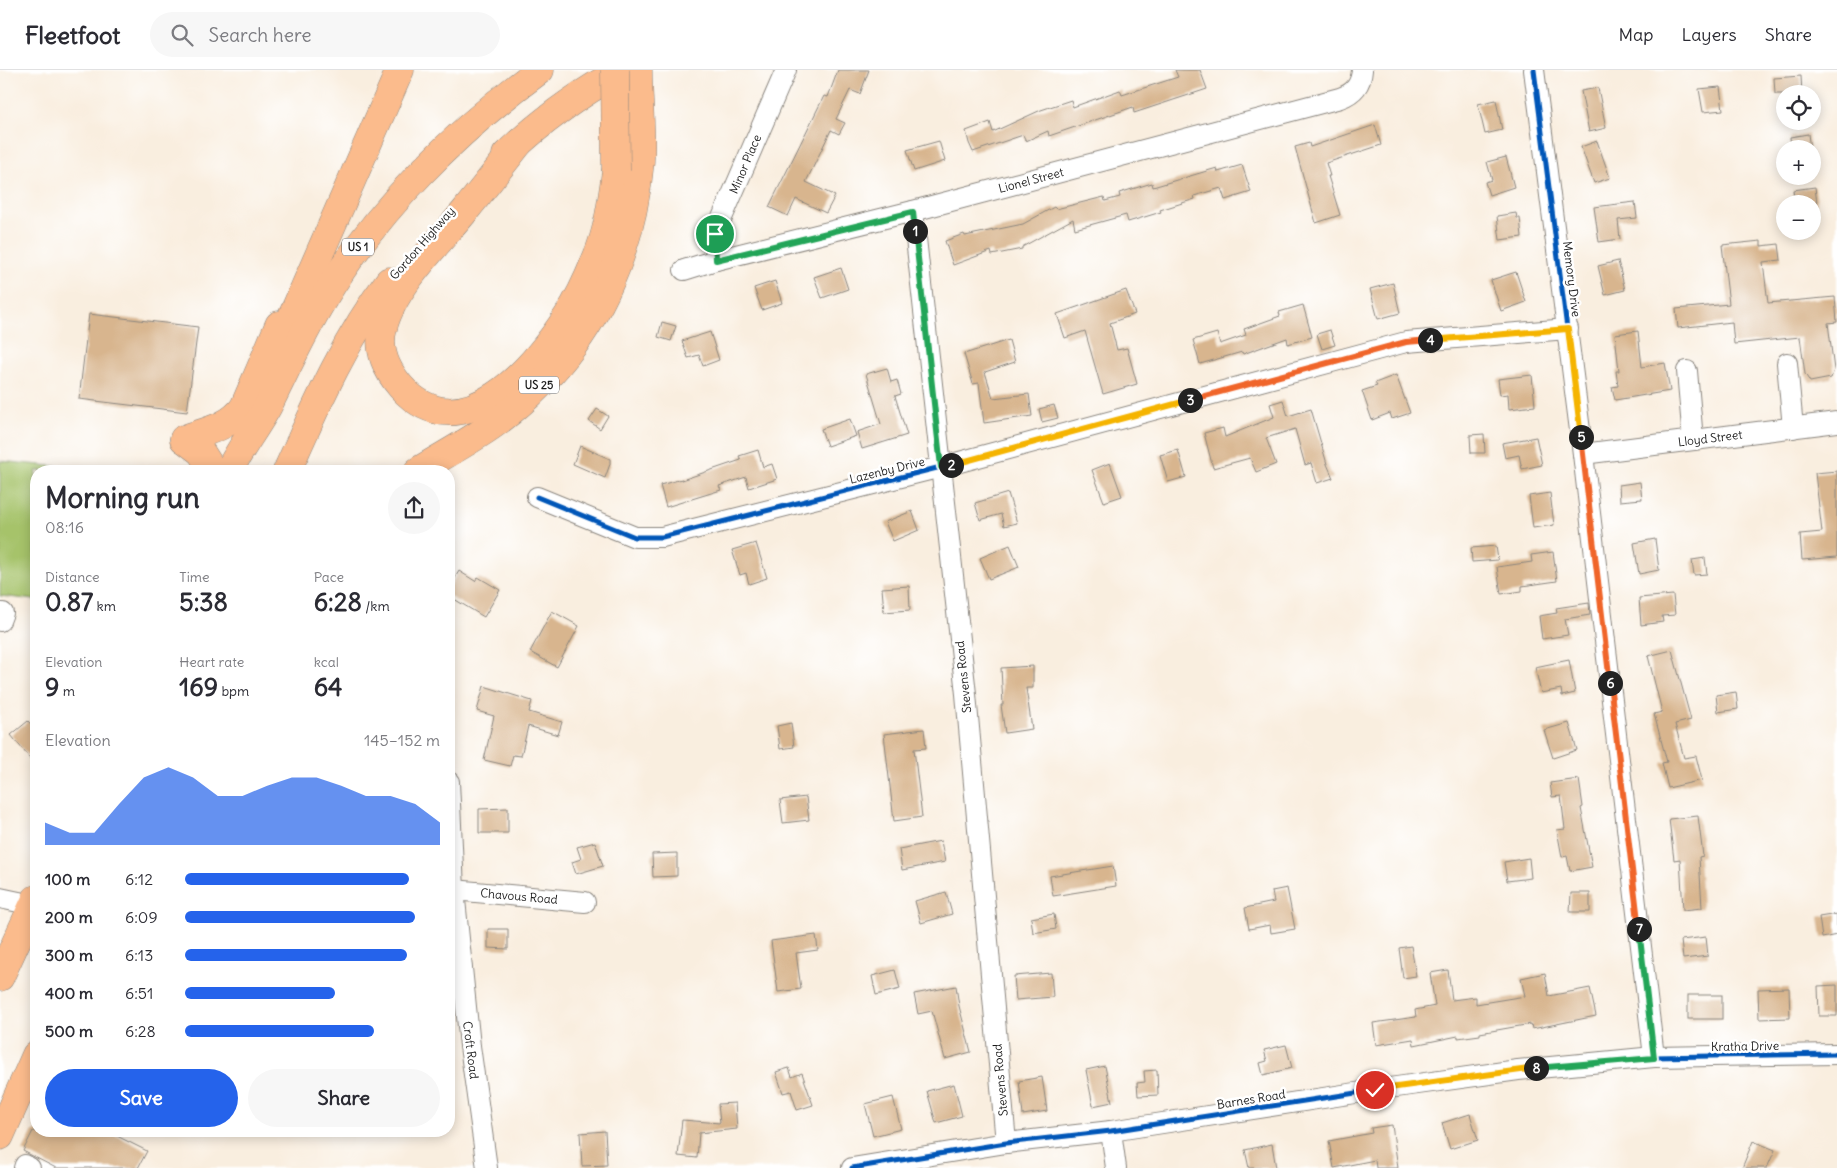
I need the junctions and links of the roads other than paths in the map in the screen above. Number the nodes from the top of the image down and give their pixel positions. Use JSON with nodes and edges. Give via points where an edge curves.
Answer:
{"nodes":[{"id":1,"x":400,"y":70,"type":"edge"},
{"id":2,"x":540,"y":70,"type":"edge"},
{"id":3,"x":615,"y":70,"type":"edge"},
{"id":4,"x":622,"y":70,"type":"edge"},
{"id":5,"x":638,"y":70,"type":"edge"},
{"id":6,"x":786,"y":70,"type":"edge"},
{"id":7,"x":1362,"y":70,"type":"edge"},
{"id":8,"x":1534,"y":70,"type":"edge"},
{"id":9,"x":518,"y":143,"type":"junction"},
{"id":10,"x":628,"y":165,"type":"junction"},
{"id":11,"x":913,"y":212,"type":"junction"},
{"id":12,"x":716,"y":260,"type":"junction"},
{"id":13,"x":313,"y":267,"type":"junction"},
{"id":14,"x":684,"y":270,"type":"dead end"},
{"id":15,"x":1568,"y":329,"type":"junction"},
{"id":16,"x":1787,"y":364,"type":"dead end"},
{"id":17,"x":1687,"y":371,"type":"dead end"},
{"id":18,"x":1837,"y":422,"type":"edge"},
{"id":19,"x":1793,"y":428,"type":"junction"},
{"id":20,"x":1693,"y":440,"type":"junction"},
{"id":21,"x":1584,"y":454,"type":"junction"},
{"id":22,"x":218,"y":465,"type":"edge"},
{"id":23,"x":227,"y":465,"type":"edge"},
{"id":24,"x":228,"y":465,"type":"edge"},
{"id":25,"x":290,"y":465,"type":"edge"},
{"id":26,"x":428,"y":465,"type":"edge"},
{"id":27,"x":941,"y":467,"type":"junction"},
{"id":28,"x":537,"y":497,"type":"dead end"},
{"id":29,"x":455,"y":890,"type":"edge"},
{"id":30,"x":0,"y":898,"type":"edge"},
{"id":31,"x":455,"y":900,"type":"edge"},
{"id":32,"x":30,"y":901,"type":"edge"},
{"id":33,"x":585,"y":902,"type":"dead end"},
{"id":34,"x":30,"y":913,"type":"edge"},
{"id":35,"x":0,"y":977,"type":"edge"},
{"id":36,"x":1837,"y":1054,"type":"edge"},
{"id":37,"x":1654,"y":1058,"type":"junction"},
{"id":38,"x":30,"y":1068,"type":"edge"},
{"id":39,"x":1111,"y":1132,"type":"junction"},
{"id":40,"x":0,"y":1136,"type":"edge"},
{"id":41,"x":1006,"y":1143,"type":"junction"},
{"id":42,"x":24,"y":1168,"type":"edge"},
{"id":43,"x":30,"y":1168,"type":"edge"},
{"id":44,"x":488,"y":1168,"type":"edge"},
{"id":45,"x":852,"y":1168,"type":"edge"},
{"id":46,"x":1116,"y":1168,"type":"edge"}],
"edges":[{"from":1,"to":13,"type":"highway"},
{"from":2,"to":24,"type":"highway","number":"US 1","via":[[434,161],[392,205],[356,250],[323,298],[267,407]]},
{"from":3,"to":10,"type":"highway","bridge":true},
{"from":4,"to":9,"type":"highway","name":"Gordon Highway","via":[[540,124]]},
{"from":5,"to":10,"type":"highway","number":"US 25"},
{"from":6,"to":12,"type":"street","name":"Minor Place","via":[[715,234]]},
{"from":7,"to":11,"type":"street","name":"Lionel Street","via":[[1362,78],[1355,89],[1340,98]]},
{"from":8,"to":15,"type":"street","name":"Memory Drive"},
{"from":9,"to":10,"type":"highway","via":[[419,265],[398,294],[382,329],[381,344],[391,375],[419,402],[438,410],[450,412],[481,405],[501,392],[546,346],[568,316],[597,258]]},
{"from":9,"to":25,"type":"highway","name":"Gordon Highway","via":[[438,221],[380,293],[332,373]]},
{"from":10,"to":26,"type":"highway","number":"US 25","via":[[633,210],[619,261],[601,304],[582,335],[537,388],[509,413]]},
{"from":11,"to":12,"type":"street","name":"Lionel Street"},
{"from":11,"to":27,"type":"street","name":"Stevens Road"},
{"from":12,"to":14,"type":"street","name":"Lionel Street"},
{"from":13,"to":22,"type":"highway","via":[[286,308],[237,417],[184,438]]},
{"from":13,"to":23,"type":"highway"},
{"from":15,"to":21,"type":"street","name":"Memory Drive"},
{"from":15,"to":27,"type":"street","name":"Lazenby Drive","via":[[1406,342]]},
{"from":16,"to":19,"type":"street"},
{"from":17,"to":20,"type":"street"},
{"from":18,"to":19,"type":"street","name":"Lloyd Street"},
{"from":19,"to":20,"type":"street","name":"Lloyd Street"},
{"from":20,"to":21,"type":"street","name":"Lloyd Street"},
{"from":21,"to":37,"type":"street","name":"Memory Drive"},
{"from":27,"to":28,"type":"street","name":"Lazenby Drive","via":[[662,537],[635,537]]},
{"from":27,"to":41,"type":"street","name":"Stevens Road","via":[[966,694]]},
{"from":29,"to":33,"type":"street","name":"Chavous Road"},
{"from":30,"to":32,"type":"street"},
{"from":31,"to":44,"type":"street","name":"Croft Road","via":[[470,1046]]},
{"from":34,"to":35,"type":"highway"},
{"from":36,"to":37,"type":"street","name":"Kratha Drive"},
{"from":37,"to":39,"type":"street","name":"Barnes Road","via":[[1518,1070]]},
{"from":38,"to":40,"type":"highway"},
{"from":39,"to":41,"type":"street","name":"Barnes Road"},
{"from":39,"to":46,"type":"street"},
{"from":41,"to":45,"type":"street","name":"Barnes Road"},
{"from":42,"to":43,"type":"street","via":[[25,1165]]}]}
